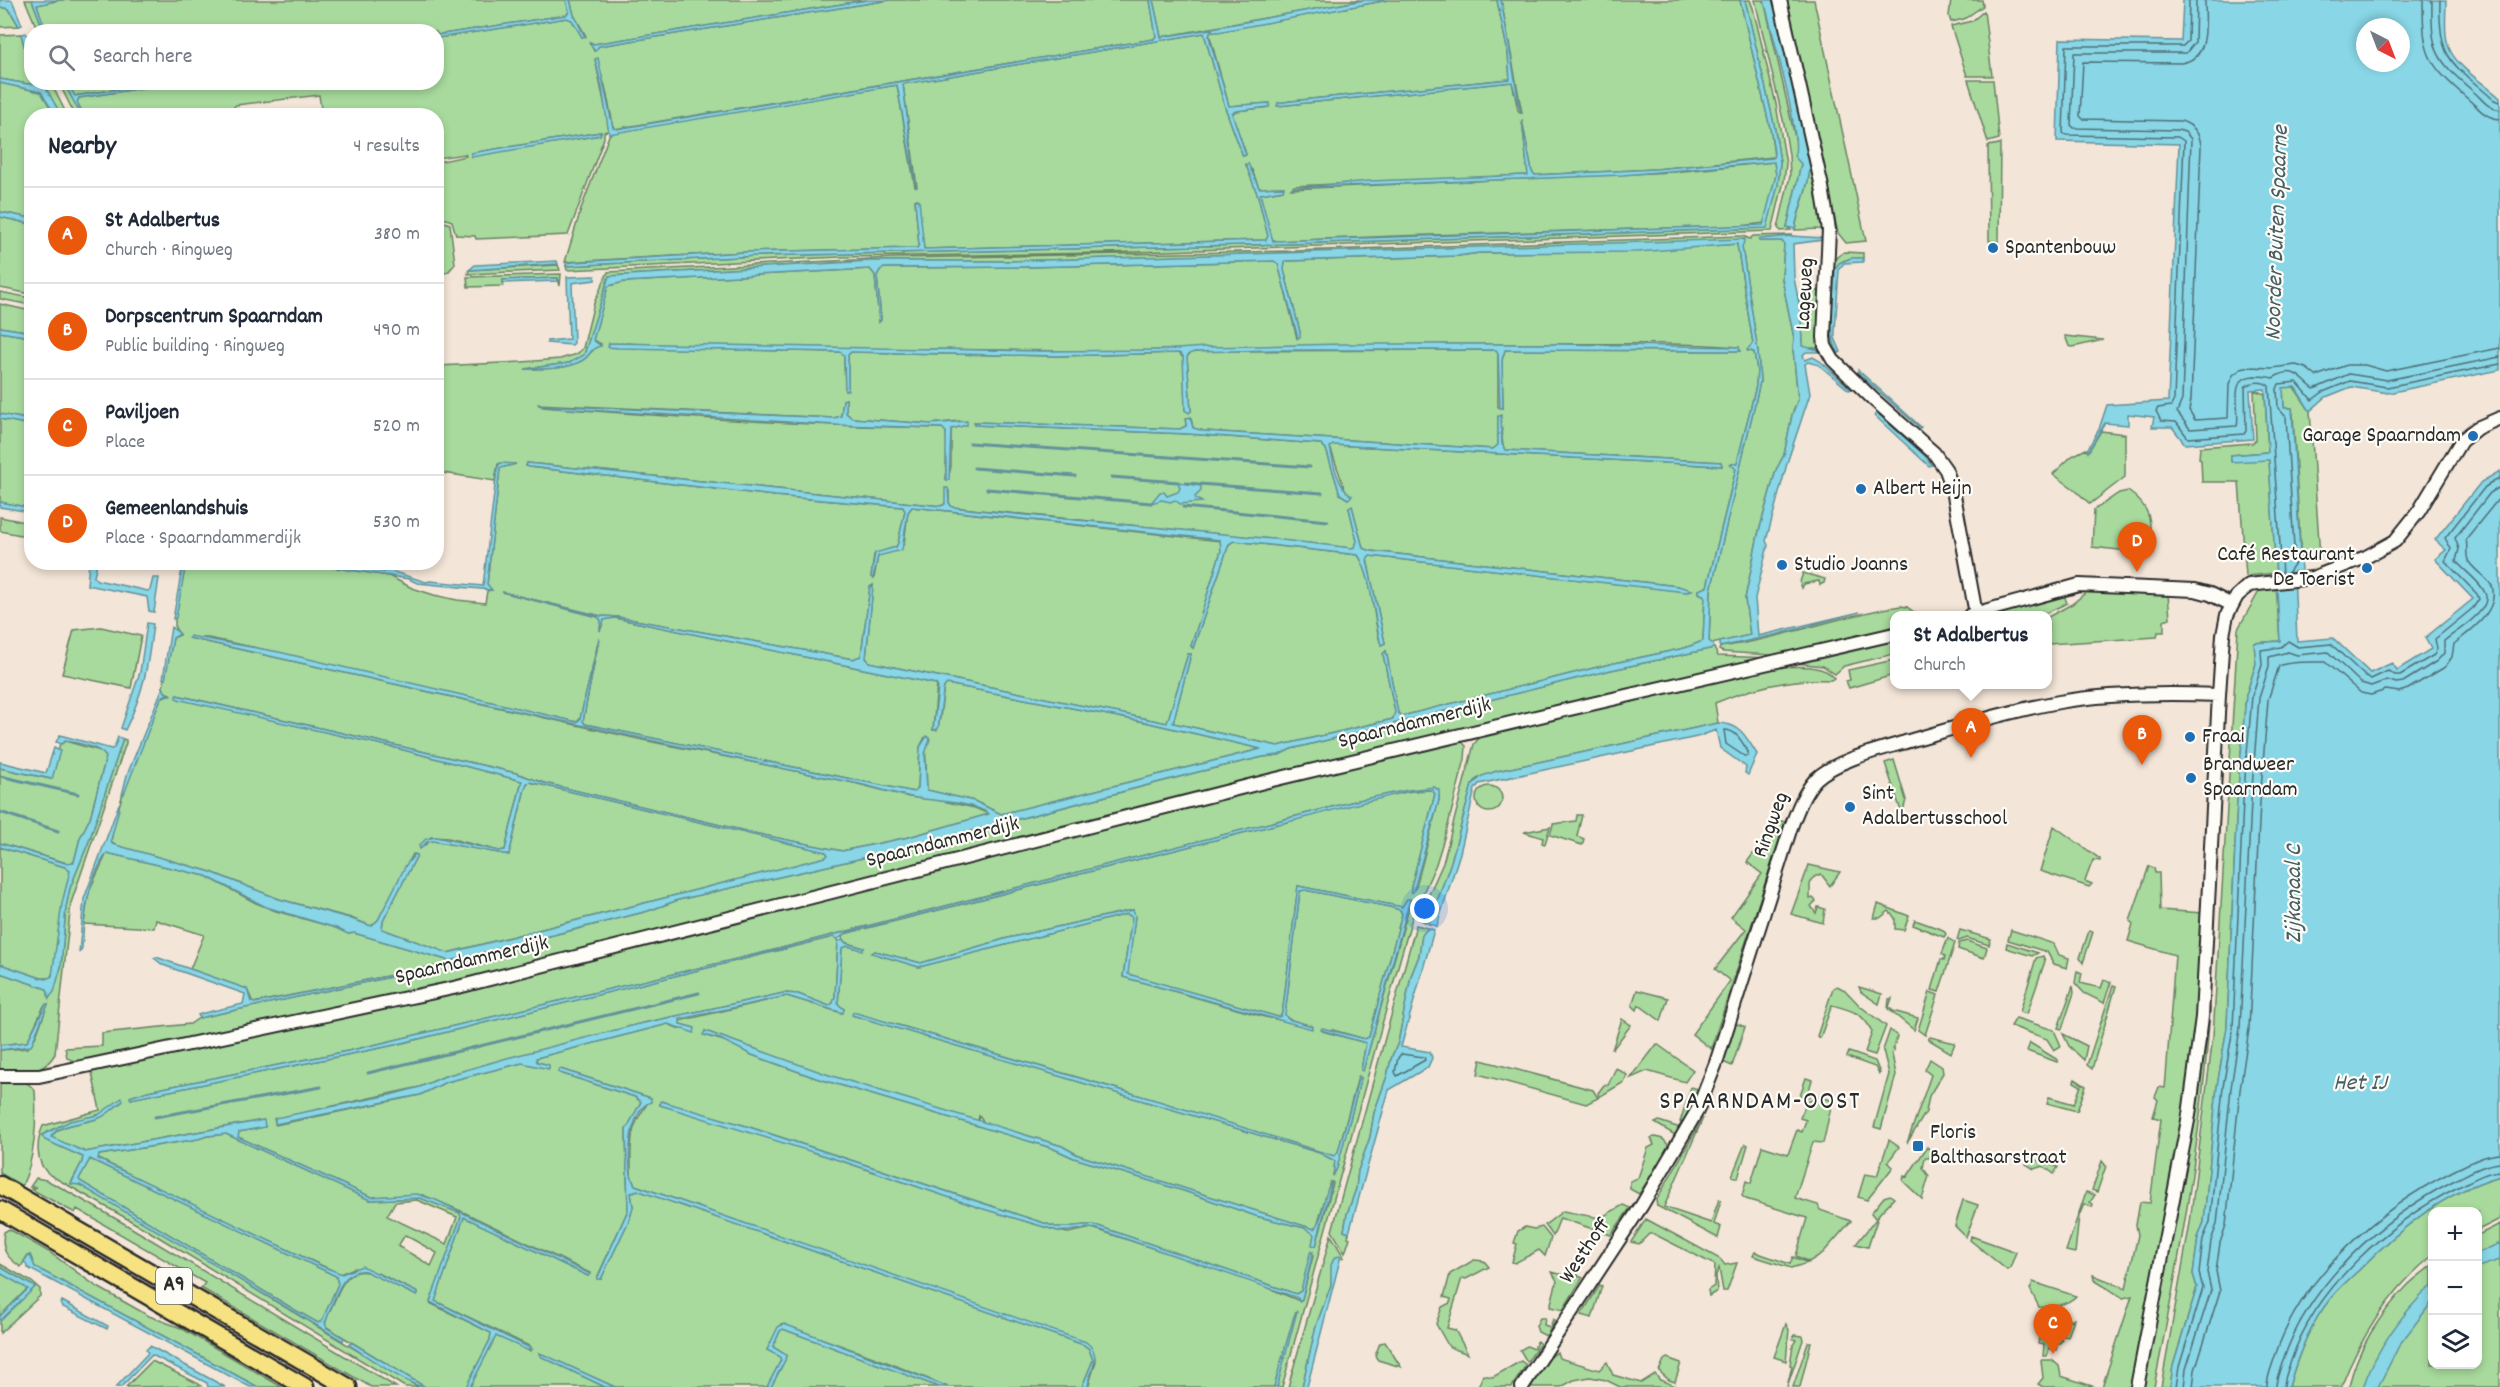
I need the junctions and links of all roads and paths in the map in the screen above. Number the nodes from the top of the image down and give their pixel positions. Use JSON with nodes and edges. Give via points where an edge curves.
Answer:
{"nodes":[{"id":1,"x":1780,"y":0,"type":"edge"},
{"id":2,"x":2500,"y":418,"type":"edge"},
{"id":3,"x":2232,"y":605,"type":"junction"},
{"id":4,"x":1972,"y":611,"type":"edge"},
{"id":5,"x":1987,"y":611,"type":"edge"},
{"id":6,"x":1890,"y":635,"type":"edge"},
{"id":7,"x":2219,"y":695,"type":"junction"},
{"id":8,"x":0,"y":1076,"type":"edge"},
{"id":9,"x":0,"y":1185,"type":"edge"},
{"id":10,"x":1642,"y":1205,"type":"joint"},
{"id":11,"x":0,"y":1210,"type":"edge"},
{"id":12,"x":305,"y":1387,"type":"edge"},
{"id":13,"x":348,"y":1387,"type":"edge"},
{"id":14,"x":1522,"y":1387,"type":"edge"},
{"id":15,"x":2137,"y":1387,"type":"edge"}],
"edges":[{"from":1,"to":4,"type":"street","name":"Lageweg","via":[[1829,230],[1825,346],[1833,360],[1934,453],[1946,470],[1953,490]]},
{"from":2,"to":3,"type":"street","via":[[2477,428],[2461,441],[2419,512],[2395,542],[2312,578],[2249,585]]},
{"from":3,"to":5,"type":"street","via":[[2195,590],[2079,585]]},
{"from":3,"to":7,"type":"street","via":[[2225,621]]},
{"from":6,"to":8,"type":"street","name":"Spaarndammerdijk","via":[[1279,778],[459,987],[39,1076]]},
{"from":7,"to":10,"type":"street","name":"Ringweg","via":[[2156,694],[2060,702],[1893,746],[1846,762],[1816,779],[1791,827],[1706,1090]]},
{"from":7,"to":15,"type":"street","via":[[2202,1017],[2185,1138]]},
{"from":9,"to":13,"type":"highway","number":"A9"},
{"from":10,"to":14,"type":"street","name":"Westhoff"},
{"from":11,"to":12,"type":"highway","number":"A9"}]}
